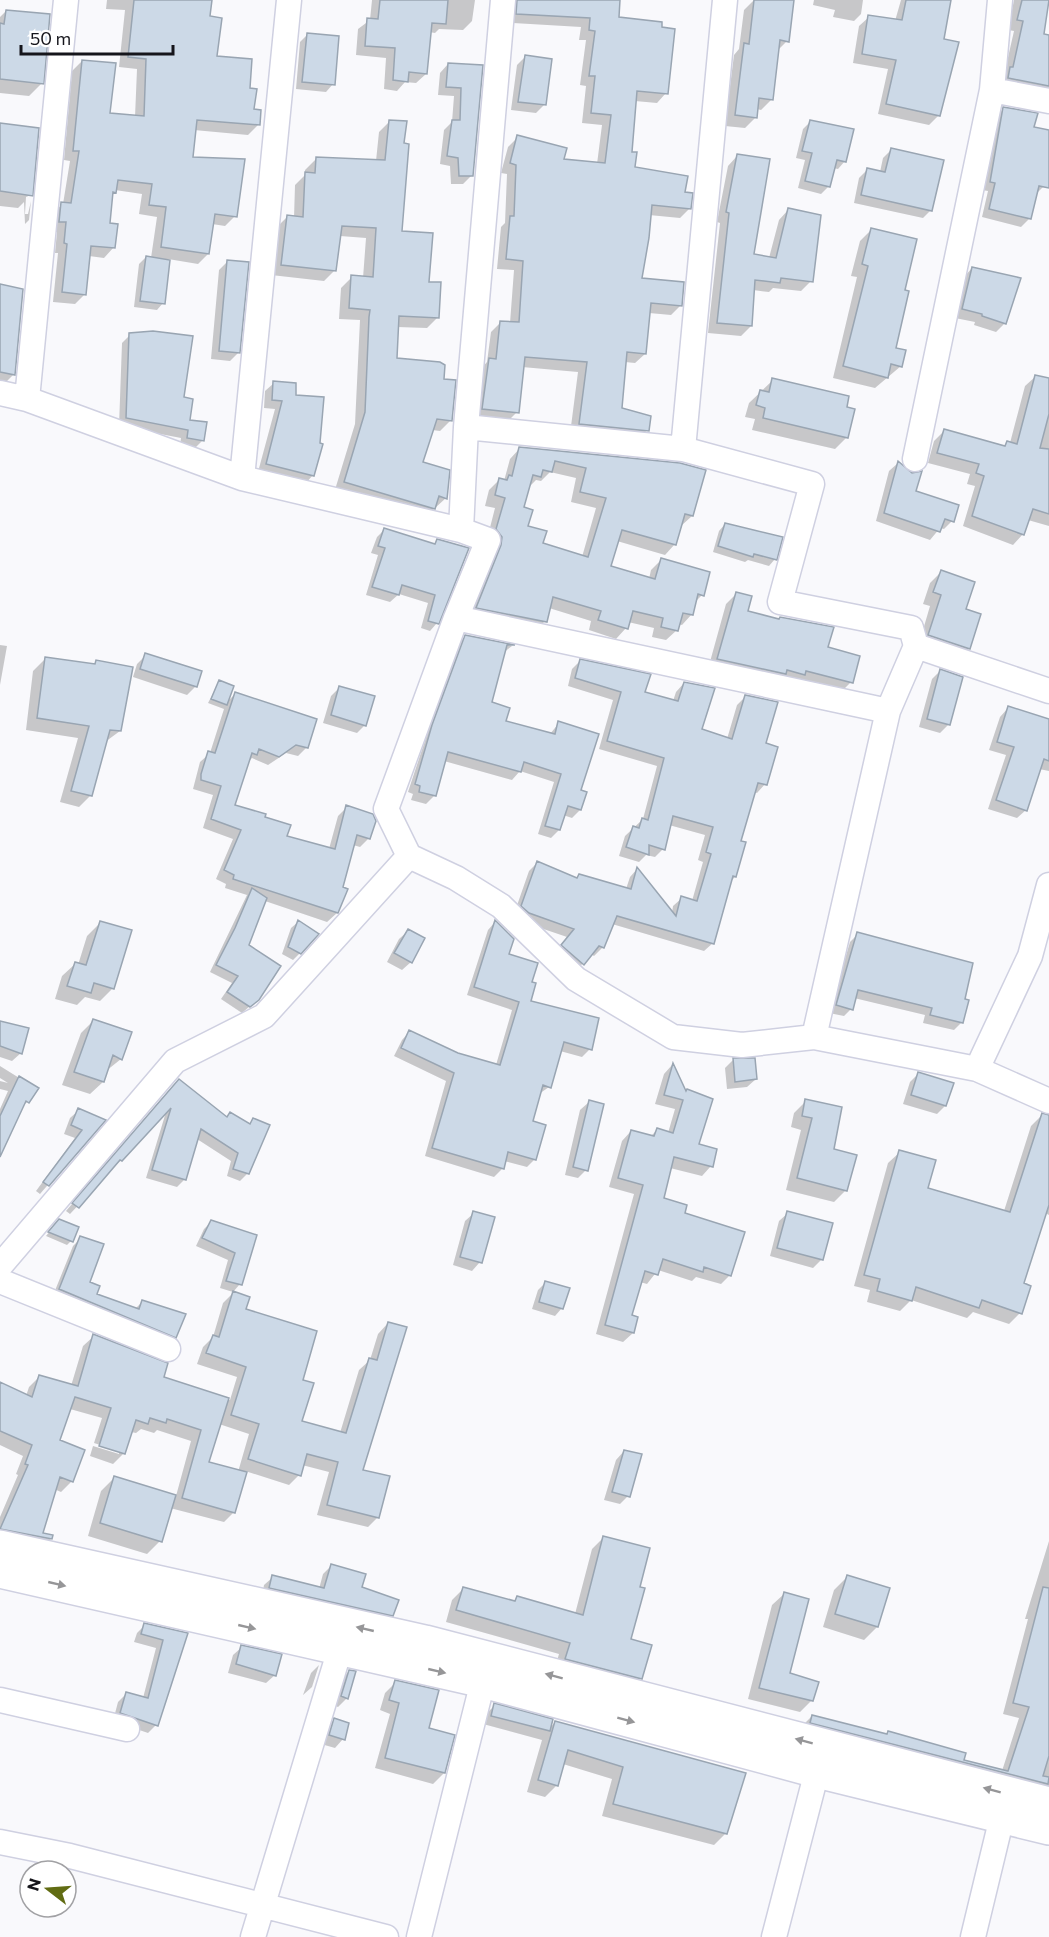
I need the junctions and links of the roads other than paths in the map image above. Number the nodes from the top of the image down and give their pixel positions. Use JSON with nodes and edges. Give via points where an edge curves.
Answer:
{"nodes":[{"id":1,"x":66,"y":0,"type":"edge"},
{"id":2,"x":289,"y":0,"type":"edge"},
{"id":3,"x":503,"y":0,"type":"edge"},
{"id":4,"x":725,"y":0,"type":"edge"},
{"id":5,"x":1000,"y":0,"type":"edge"},
{"id":6,"x":992,"y":90,"type":"junction"},
{"id":7,"x":1049,"y":100,"type":"edge"},
{"id":8,"x":0,"y":393,"type":"edge"},
{"id":9,"x":27,"y":399,"type":"junction"},
{"id":10,"x":466,"y":427,"type":"junction"},
{"id":11,"x":683,"y":449,"type":"junction"},
{"id":12,"x":915,"y":459,"type":"dead end"},
{"id":13,"x":242,"y":478,"type":"junction"},
{"id":14,"x":460,"y":530,"type":"junction"},
{"id":15,"x":456,"y":618,"type":"junction"},
{"id":16,"x":916,"y":646,"type":"junction"},
{"id":17,"x":1049,"y":691,"type":"edge"},
{"id":18,"x":888,"y":711,"type":"junction"},
{"id":19,"x":409,"y":856,"type":"junction"},
{"id":20,"x":1049,"y":885,"type":"edge"},
{"id":21,"x":814,"y":1037,"type":"junction"},
{"id":22,"x":977,"y":1069,"type":"junction"},
{"id":23,"x":1049,"y":1101,"type":"edge"},
{"id":24,"x":0,"y":1266,"type":"edge"},
{"id":25,"x":0,"y":1281,"type":"edge"},
{"id":26,"x":168,"y":1349,"type":"dead end"},
{"id":27,"x":0,"y":1547,"type":"edge"},
{"id":28,"x":0,"y":1571,"type":"edge"},
{"id":29,"x":340,"y":1649,"type":"junction"},
{"id":30,"x":483,"y":1681,"type":"junction"},
{"id":31,"x":0,"y":1700,"type":"edge"},
{"id":32,"x":127,"y":1729,"type":"dead end"},
{"id":33,"x":817,"y":1771,"type":"junction"},
{"id":34,"x":1049,"y":1804,"type":"edge"},
{"id":35,"x":1002,"y":1817,"type":"junction"},
{"id":36,"x":1049,"y":1828,"type":"edge"},
{"id":37,"x":0,"y":1842,"type":"edge"},
{"id":38,"x":263,"y":1904,"type":"junction"},
{"id":39,"x":253,"y":1937,"type":"edge"},
{"id":40,"x":386,"y":1937,"type":"edge"},
{"id":41,"x":419,"y":1937,"type":"edge"},
{"id":42,"x":774,"y":1937,"type":"edge"},
{"id":43,"x":973,"y":1937,"type":"edge"}],
"edges":[{"from":1,"to":9,"type":"street"},
{"from":2,"to":13,"type":"street"},
{"from":3,"to":10,"type":"street"},
{"from":4,"to":11,"type":"street"},
{"from":5,"to":6,"type":"street"},
{"from":6,"to":7,"type":"street"},
{"from":6,"to":12,"type":"street"},
{"from":8,"to":9,"type":"street"},
{"from":9,"to":13,"type":"street"},
{"from":10,"to":11,"type":"street"},
{"from":10,"to":14,"type":"street"},
{"from":11,"to":16,"type":"street","via":[[812,484],[780,602],[910,628]]},
{"from":13,"to":14,"type":"street"},
{"from":14,"to":15,"type":"street","via":[[488,540]]},
{"from":15,"to":18,"type":"street"},
{"from":15,"to":19,"type":"street","via":[[386,809]]},
{"from":16,"to":17,"type":"street"},
{"from":16,"to":18,"type":"street"},
{"from":18,"to":21,"type":"street"},
{"from":19,"to":21,"type":"street","via":[[456,878],[501,906],[576,979],[673,1037],[742,1045]]},
{"from":19,"to":24,"type":"street","via":[[264,1016],[175,1061]]},
{"from":20,"to":22,"type":"street","via":[[1030,956]]},
{"from":21,"to":22,"type":"street"},
{"from":22,"to":23,"type":"street"},
{"from":25,"to":26,"type":"street"},
{"from":34,"to":27,"type":"main road","one_way":true,"via":[[425,1642]]},
{"from":28,"to":29,"type":"main road","one_way":true},
{"from":29,"to":30,"type":"main road","one_way":true},
{"from":29,"to":38,"type":"street"},
{"from":30,"to":33,"type":"main road","one_way":true},
{"from":30,"to":41,"type":"street"},
{"from":31,"to":32,"type":"street"},
{"from":33,"to":35,"type":"main road"},
{"from":33,"to":42,"type":"street"},
{"from":35,"to":36,"type":"main road"},
{"from":35,"to":43,"type":"street"},
{"from":37,"to":38,"type":"street"},
{"from":38,"to":39,"type":"street"},
{"from":38,"to":40,"type":"street"}]}
